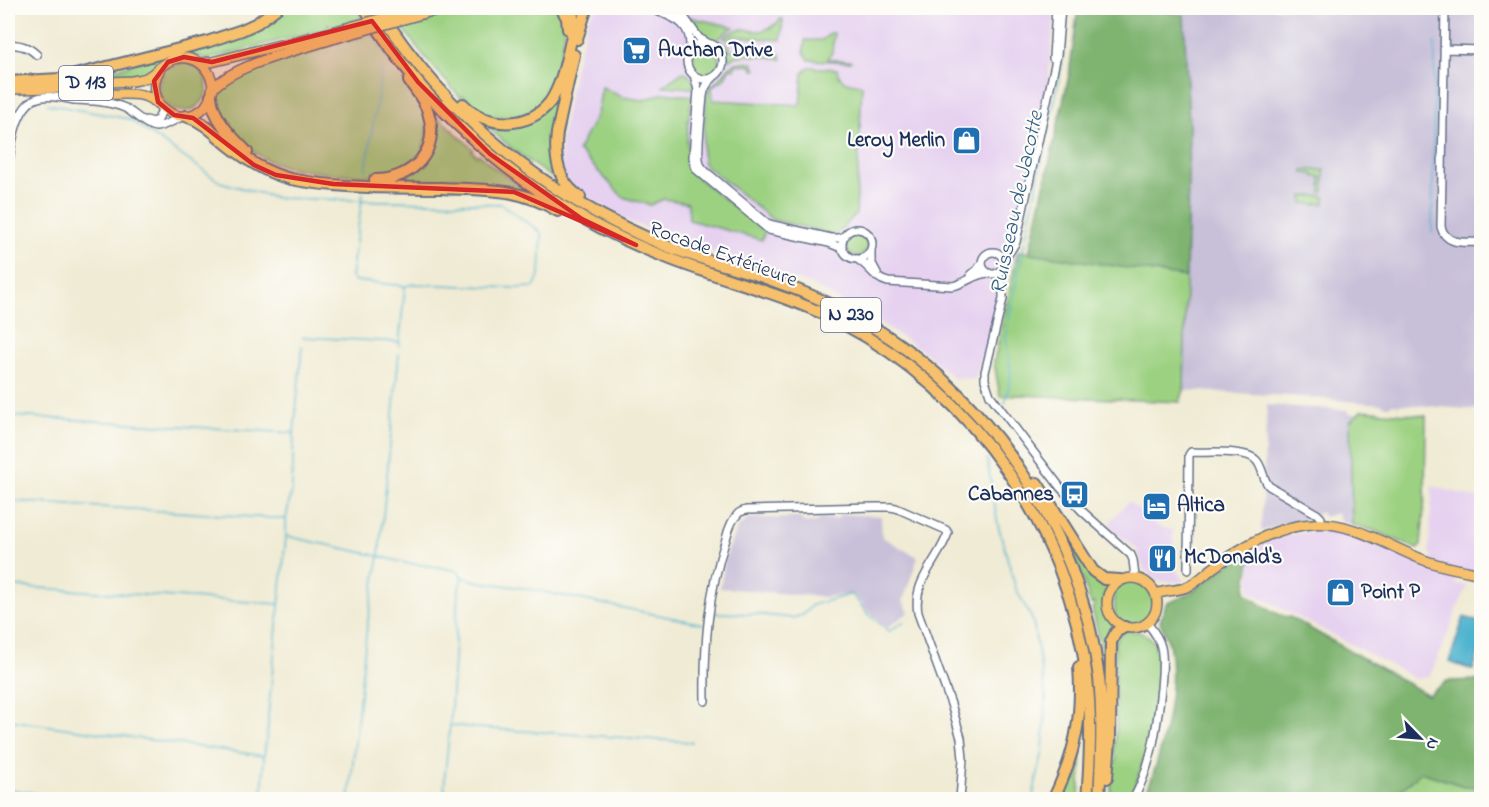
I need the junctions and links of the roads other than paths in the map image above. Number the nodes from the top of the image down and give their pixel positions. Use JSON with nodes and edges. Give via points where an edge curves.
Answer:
{"nodes":[{"id":1,"x":277,"y":8,"type":"edge"},
{"id":2,"x":365,"y":8,"type":"edge"},
{"id":3,"x":378,"y":8,"type":"edge"},
{"id":4,"x":449,"y":8,"type":"edge"},
{"id":5,"x":561,"y":8,"type":"edge"},
{"id":6,"x":571,"y":8,"type":"edge"},
{"id":7,"x":587,"y":8,"type":"edge"},
{"id":8,"x":649,"y":8,"type":"edge"},
{"id":9,"x":664,"y":8,"type":"edge"},
{"id":10,"x":1056,"y":8,"type":"edge"},
{"id":11,"x":1061,"y":8,"type":"edge"},
{"id":12,"x":1445,"y":8,"type":"edge"},
{"id":13,"x":425,"y":10,"type":"edge"},
{"id":14,"x":396,"y":33,"type":"junction"},
{"id":15,"x":381,"y":34,"type":"junction"},
{"id":16,"x":334,"y":35,"type":"junction"},
{"id":17,"x":708,"y":43,"type":"junction"},
{"id":18,"x":8,"y":44,"type":"edge"},
{"id":19,"x":1444,"y":49,"type":"junction"},
{"id":20,"x":1482,"y":50,"type":"edge"},
{"id":21,"x":689,"y":53,"type":"junction"},
{"id":22,"x":37,"y":55,"type":"dead end"},
{"id":23,"x":200,"y":63,"type":"junction"},
{"id":24,"x":161,"y":67,"type":"junction"},
{"id":25,"x":1053,"y":69,"type":"junction"},
{"id":26,"x":694,"y":75,"type":"junction"},
{"id":27,"x":713,"y":78,"type":"junction"},
{"id":28,"x":559,"y":82,"type":"junction"},
{"id":29,"x":8,"y":83,"type":"edge"},
{"id":30,"x":8,"y":89,"type":"edge"},
{"id":31,"x":212,"y":93,"type":"junction"},
{"id":32,"x":159,"y":104,"type":"junction"},
{"id":33,"x":20,"y":114,"type":"junction"},
{"id":34,"x":184,"y":116,"type":"junction"},
{"id":35,"x":141,"y":118,"type":"junction"},
{"id":36,"x":8,"y":123,"type":"edge"},
{"id":37,"x":9,"y":144,"type":"edge"},
{"id":38,"x":8,"y":167,"type":"edge"},
{"id":39,"x":642,"y":235,"type":"junction"},
{"id":40,"x":1017,"y":235,"type":"junction"},
{"id":41,"x":844,"y":236,"type":"junction"},
{"id":42,"x":1482,"y":242,"type":"edge"},
{"id":43,"x":636,"y":245,"type":"junction"},
{"id":44,"x":871,"y":249,"type":"junction"},
{"id":45,"x":843,"y":250,"type":"junction"},
{"id":46,"x":996,"y":253,"type":"junction"},
{"id":47,"x":856,"y":259,"type":"junction"},
{"id":48,"x":1003,"y":262,"type":"junction"},
{"id":49,"x":982,"y":263,"type":"junction"},
{"id":50,"x":998,"y":272,"type":"junction"},
{"id":51,"x":989,"y":273,"type":"junction"},
{"id":52,"x":978,"y":415,"type":"junction"},
{"id":53,"x":1320,"y":524,"type":"junction"},
{"id":54,"x":1188,"y":570,"type":"dead end"},
{"id":55,"x":1482,"y":574,"type":"edge"},
{"id":56,"x":1135,"y":577,"type":"junction"},
{"id":57,"x":1120,"y":580,"type":"junction"},
{"id":58,"x":1156,"y":594,"type":"junction"},
{"id":59,"x":1147,"y":623,"type":"junction"},
{"id":60,"x":1125,"y":627,"type":"junction"},
{"id":61,"x":1082,"y":650,"type":"junction"},
{"id":62,"x":705,"y":701,"type":"dead end"},
{"id":63,"x":960,"y":800,"type":"edge"},
{"id":64,"x":1053,"y":800,"type":"edge"},
{"id":65,"x":1087,"y":800,"type":"edge"},
{"id":66,"x":1099,"y":800,"type":"edge"},
{"id":67,"x":1105,"y":800,"type":"edge"},
{"id":68,"x":1133,"y":800,"type":"edge"}],
"edges":[{"from":1,"to":29,"type":"highway","via":[[249,27],[207,42],[59,79]]},
{"from":2,"to":15,"type":"highway","name":"Rocade Extérieure","number":"N 230"},
{"from":3,"to":14,"type":"highway","number":"N 230"},
{"from":4,"to":13,"type":"main road"},
{"from":5,"to":28,"type":"highway","via":[[567,18],[568,35]]},
{"from":6,"to":28,"type":"highway","via":[[572,36]]},
{"from":7,"to":39,"type":"highway","via":[[557,133],[558,166],[574,193]]},
{"from":8,"to":21,"type":"street","via":[[686,27]]},
{"from":9,"to":17,"type":"street","via":[[684,17],[699,38]]},
{"from":10,"to":25,"type":"street"},
{"from":11,"to":25,"type":"street"},
{"from":12,"to":19,"type":"street"},
{"from":13,"to":16,"type":"main road","bridge":true},
{"from":14,"to":28,"type":"highway","via":[[467,108],[486,120],[515,122],[535,115],[550,101]]},
{"from":14,"to":39,"type":"highway","number":"N 230","via":[[462,113],[499,147],[578,202]]},
{"from":15,"to":31,"type":"highway","via":[[423,101],[431,121],[431,138],[423,156],[417,165],[398,176],[378,180],[334,178],[268,165],[248,153],[226,128],[214,111]]},
{"from":15,"to":43,"type":"highway","name":"Rocade Extérieure","number":"N 230","via":[[454,122],[490,154],[582,219]]},
{"from":16,"to":23,"type":"main road"},
{"from":16,"to":31,"type":"main road","via":[[238,70],[221,80]]},
{"from":17,"to":21,"type":"street"},
{"from":17,"to":27,"type":"street","via":[[719,49],[723,59]]},
{"from":18,"to":22,"type":"street","via":[[24,46]]},
{"from":19,"to":20,"type":"street"},
{"from":19,"to":42,"type":"street","via":[[1441,227],[1448,239]]},
{"from":21,"to":26,"type":"street","via":[[688,65]]},
{"from":23,"to":24,"type":"main road","via":[[184,57]]},
{"from":23,"to":31,"type":"main road","via":[[210,75]]},
{"from":24,"to":29,"type":"main road","number":"D 113","via":[[132,81]]},
{"from":24,"to":32,"type":"main road","via":[[154,81]]},
{"from":25,"to":40,"type":"street"},
{"from":26,"to":27,"type":"street"},
{"from":26,"to":45,"type":"street","via":[[698,96],[693,157],[697,170],[770,230],[829,243]]},
{"from":27,"to":41,"type":"street","via":[[703,96],[699,150],[702,167],[773,225],[831,238]]},
{"from":30,"to":32,"type":"main road","number":"D 113","via":[[59,88],[139,95]]},
{"from":31,"to":34,"type":"main road","via":[[201,110]]},
{"from":32,"to":34,"type":"main road","via":[[174,115]]},
{"from":32,"to":35,"type":"street","via":[[158,120],[149,122]]},
{"from":33,"to":35,"type":"street","via":[[28,102],[48,97],[116,105]]},
{"from":33,"to":36,"type":"street"},
{"from":33,"to":37,"type":"street"},
{"from":34,"to":35,"type":"street","via":[[154,127]]},
{"from":34,"to":43,"type":"highway","via":[[200,122],[254,165],[276,175],[333,184],[514,192],[579,224]]},
{"from":37,"to":38,"type":"street"},
{"from":39,"to":52,"type":"highway","number":"N 230","via":[[810,294],[846,312],[913,354]]},
{"from":40,"to":46,"type":"street","via":[[1010,246]]},
{"from":40,"to":48,"type":"street","via":[[1015,246]]},
{"from":41,"to":44,"type":"street","via":[[852,231],[865,232]]},
{"from":41,"to":45,"type":"street"},
{"from":43,"to":61,"type":"highway","name":"Rocade Extérieure","number":"N 230","via":[[807,306],[868,338],[934,387],[971,424],[1028,503],[1058,566]]},
{"from":44,"to":47,"type":"street"},
{"from":44,"to":49,"type":"street","via":[[874,270],[889,279],[953,282],[976,271]]},
{"from":45,"to":47,"type":"street"},
{"from":46,"to":48,"type":"street"},
{"from":46,"to":49,"type":"street","via":[[987,254]]},
{"from":47,"to":51,"type":"street","via":[[878,279],[888,282],[953,286]]},
{"from":48,"to":50,"type":"street"},
{"from":49,"to":51,"type":"street"},
{"from":50,"to":51,"type":"street"},
{"from":50,"to":56,"type":"street","via":[[1004,294],[985,372],[990,395],[1060,487],[1131,555]]},
{"from":52,"to":57,"type":"highway","via":[[1025,465],[1093,571],[1104,579]]},
{"from":52,"to":66,"type":"highway","number":"N 230","via":[[1036,495],[1059,538],[1079,590],[1099,678]]},
{"from":53,"to":54,"type":"street","via":[[1317,514],[1269,486],[1251,457],[1191,452]]},
{"from":53,"to":55,"type":"main road","via":[[1363,534],[1436,565]]},
{"from":53,"to":58,"type":"main road","via":[[1290,528],[1258,540],[1189,586]]},
{"from":56,"to":57,"type":"main road"},
{"from":56,"to":58,"type":"main road","via":[[1148,582]]},
{"from":57,"to":60,"type":"main road","via":[[1107,601],[1112,617]]},
{"from":58,"to":59,"type":"main road","via":[[1157,610]]},
{"from":59,"to":60,"type":"main road"},
{"from":59,"to":68,"type":"street","via":[[1160,642],[1162,670],[1153,746]]},
{"from":60,"to":67,"type":"highway","via":[[1116,632],[1111,642]]},
{"from":61,"to":64,"type":"highway","via":[[1078,662],[1080,713],[1074,745]]},
{"from":61,"to":65,"type":"highway","name":"Rocade Extérieure","number":"N 230","via":[[1090,741]]},
{"from":62,"to":63,"type":"street","via":[[707,624],[714,584],[729,528],[738,513],[890,507],[915,516],[946,530],[947,536],[920,586],[917,602],[961,738]]}]}
